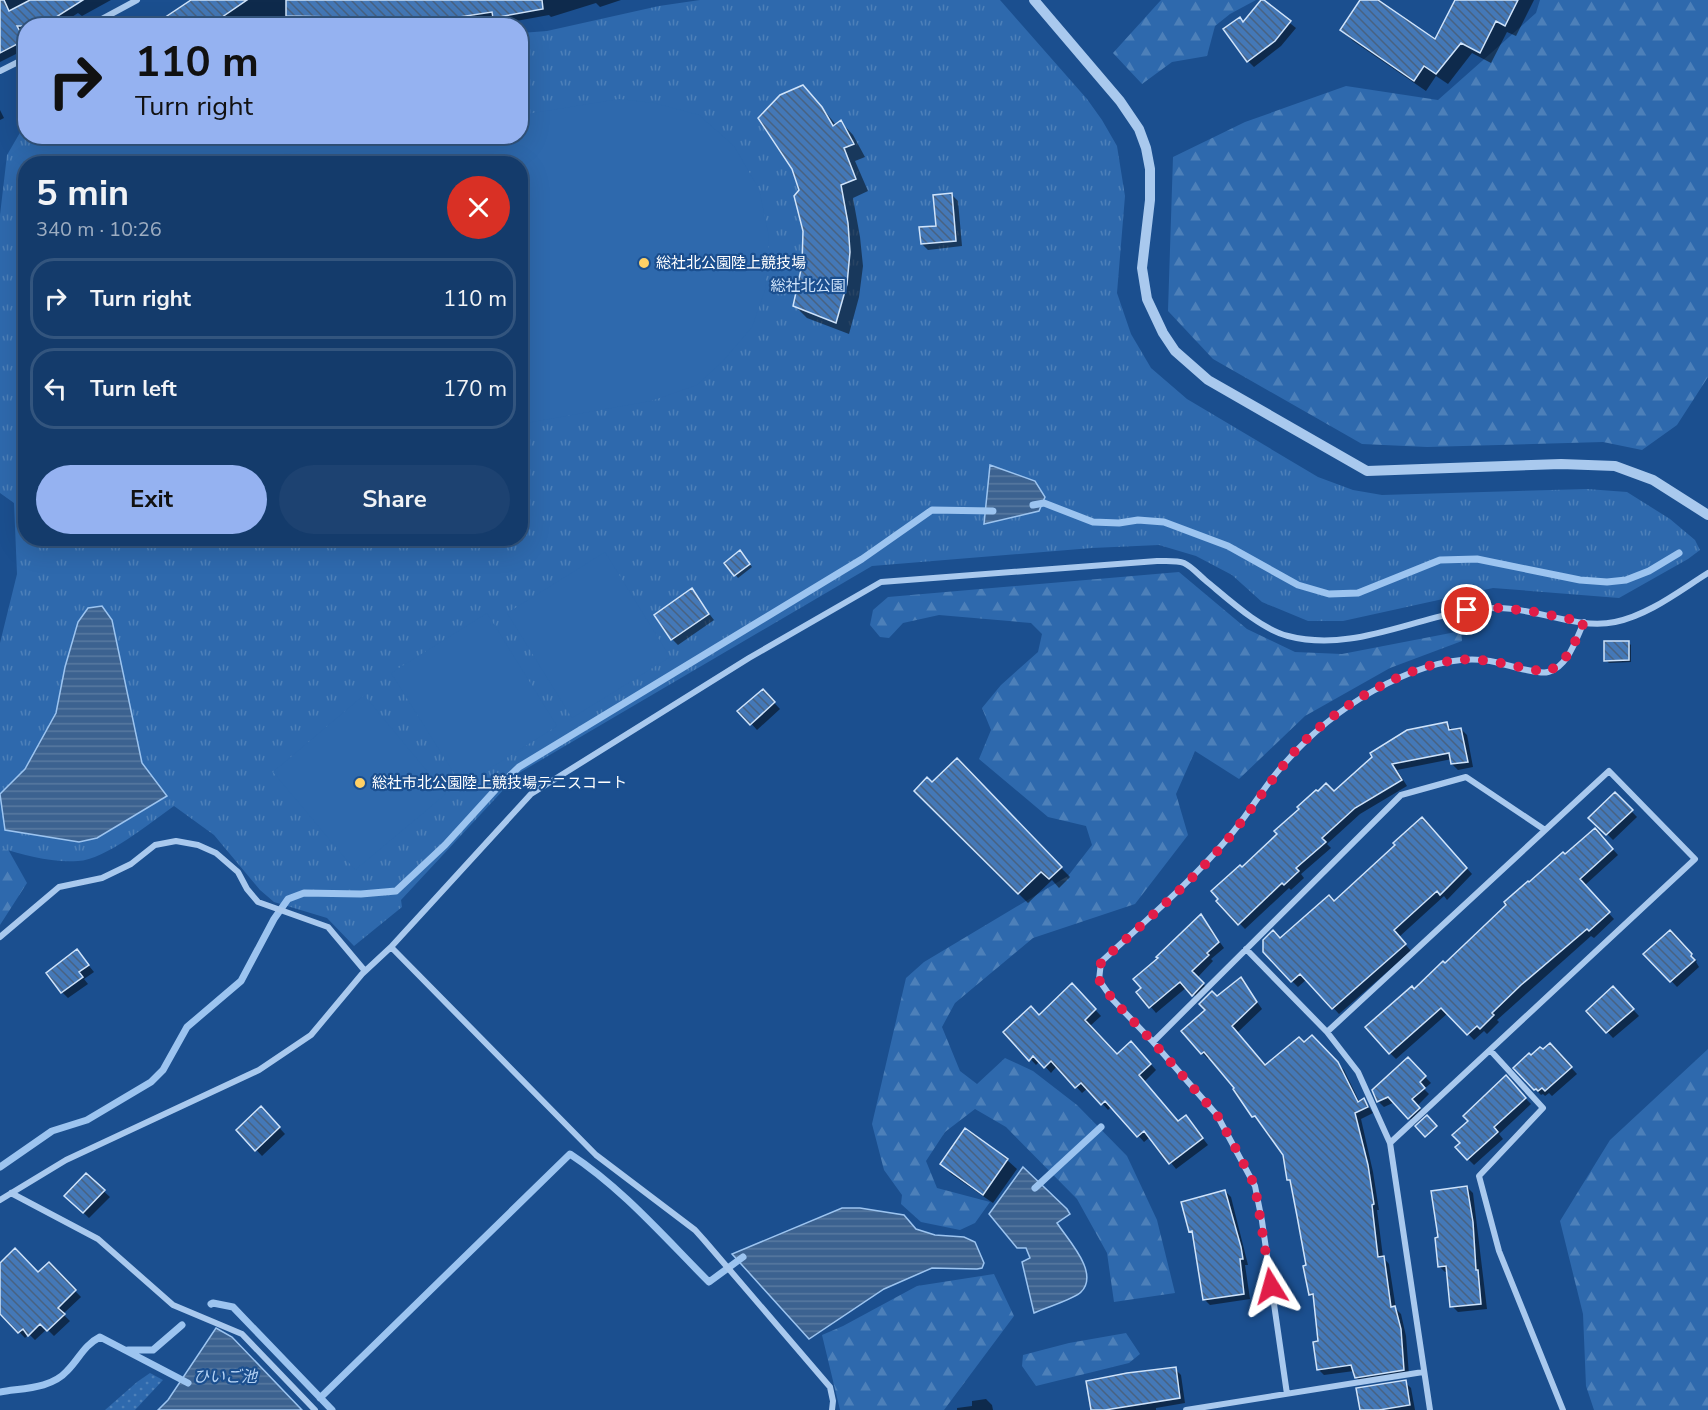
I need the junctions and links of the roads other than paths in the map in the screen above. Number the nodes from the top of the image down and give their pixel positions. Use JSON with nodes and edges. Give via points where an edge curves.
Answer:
{"nodes":[{"id":1,"x":137,"y":0,"type":"edge"},
{"id":2,"x":1034,"y":0,"type":"edge"},
{"id":3,"x":104,"y":18,"type":"edge"},
{"id":4,"x":18,"y":62,"type":"edge"},
{"id":5,"x":0,"y":71,"type":"edge"},
{"id":6,"x":1708,"y":515,"type":"edge"},
{"id":7,"x":1708,"y":573,"type":"edge"},
{"id":8,"x":1584,"y":622,"type":"junction"},
{"id":9,"x":1545,"y":830,"type":"junction"},
{"id":10,"x":0,"y":938,"type":"edge"},
{"id":11,"x":391,"y":947,"type":"junction"},
{"id":12,"x":1246,"y":949,"type":"junction"},
{"id":13,"x":365,"y":971,"type":"junction"},
{"id":14,"x":1327,"y":1032,"type":"junction"},
{"id":15,"x":1153,"y":1042,"type":"junction"},
{"id":16,"x":1490,"y":1050,"type":"junction"},
{"id":17,"x":1390,"y":1143,"type":"junction"},
{"id":18,"x":11,"y":1192,"type":"junction"},
{"id":19,"x":0,"y":1200,"type":"edge"},
{"id":20,"x":1423,"y":1372,"type":"junction"},
{"id":21,"x":1287,"y":1394,"type":"junction"},
{"id":22,"x":315,"y":1410,"type":"edge"},
{"id":23,"x":832,"y":1410,"type":"edge"},
{"id":24,"x":1186,"y":1410,"type":"edge"},
{"id":25,"x":1430,"y":1410,"type":"edge"},
{"id":26,"x":1563,"y":1410,"type":"edge"}],
"edges":[{"from":1,"to":3,"type":"street"},
{"from":2,"to":6,"type":"street","via":[[1139,129],[1150,169],[1142,268],[1147,298],[1175,351],[1208,380],[1367,471],[1561,464],[1615,466],[1653,480]]},
{"from":4,"to":5,"type":"street"},
{"from":7,"to":8,"type":"street","via":[[1639,615],[1614,622]]},
{"from":8,"to":11,"type":"street","via":[[1530,611],[1467,610],[1364,637],[1319,642],[1286,636],[1250,616],[1184,563],[1157,561],[881,582],[749,658],[531,794]]},
{"from":8,"to":15,"type":"street","via":[[1562,664],[1547,672],[1487,660],[1456,660],[1418,669],[1364,696],[1298,747],[1229,838],[1101,962],[1099,980]]},
{"from":9,"to":12,"type":"street","via":[[1466,777],[1401,795]]},
{"from":9,"to":14,"type":"street"},
{"from":9,"to":16,"type":"street","via":[[1609,771],[1695,860]]},
{"from":10,"to":13,"type":"street","via":[[59,887],[102,878],[131,864],[155,845],[176,841],[216,853],[238,872],[258,902],[328,927]]},
{"from":11,"to":13,"type":"street"},
{"from":11,"to":23,"type":"street","via":[[596,1155],[695,1230],[830,1387]]},
{"from":12,"to":14,"type":"street"},
{"from":12,"to":15,"type":"street"},
{"from":13,"to":18,"type":"street","via":[[311,1035],[259,1070],[66,1161]]},
{"from":14,"to":17,"type":"street","via":[[1358,1072]]},
{"from":15,"to":21,"type":"street","via":[[1217,1115],[1255,1186]]},
{"from":16,"to":17,"type":"street"},
{"from":16,"to":26,"type":"street","via":[[1543,1108],[1479,1176],[1499,1251]]},
{"from":17,"to":20,"type":"street"},
{"from":18,"to":19,"type":"street"},
{"from":18,"to":22,"type":"street","via":[[98,1239],[173,1305],[242,1334]]},
{"from":20,"to":21,"type":"street"},
{"from":20,"to":25,"type":"street"},
{"from":21,"to":24,"type":"street"}]}
